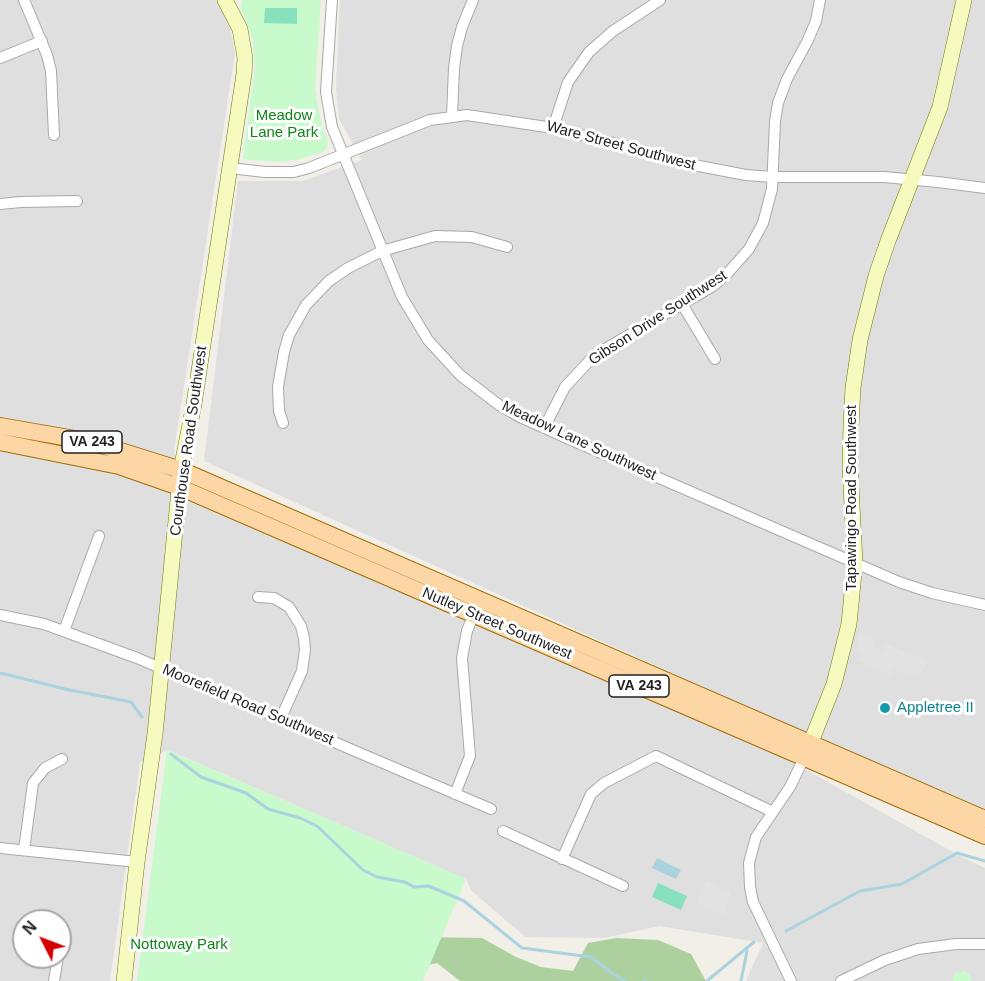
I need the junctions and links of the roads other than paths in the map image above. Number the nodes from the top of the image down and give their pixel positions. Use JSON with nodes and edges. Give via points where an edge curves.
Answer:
{"nodes":[{"id":1,"x":24,"y":0,"type":"edge"},
{"id":2,"x":225,"y":0,"type":"edge"},
{"id":3,"x":332,"y":0,"type":"edge"},
{"id":4,"x":473,"y":0,"type":"edge"},
{"id":5,"x":660,"y":0,"type":"edge"},
{"id":6,"x":820,"y":0,"type":"edge"},
{"id":7,"x":964,"y":0,"type":"edge"},
{"id":8,"x":42,"y":41,"type":"junction"},
{"id":9,"x":0,"y":58,"type":"edge"},
{"id":10,"x":452,"y":116,"type":"junction"},
{"id":11,"x":553,"y":128,"type":"junction"},
{"id":12,"x":54,"y":135,"type":"dead end"},
{"id":13,"x":342,"y":155,"type":"junction"},
{"id":14,"x":230,"y":168,"type":"junction"},
{"id":15,"x":773,"y":177,"type":"junction"},
{"id":16,"x":913,"y":179,"type":"junction"},
{"id":17,"x":985,"y":188,"type":"edge"},
{"id":18,"x":77,"y":201,"type":"dead end"},
{"id":19,"x":0,"y":204,"type":"edge"},
{"id":20,"x":507,"y":247,"type":"dead end"},
{"id":21,"x":382,"y":252,"type":"junction"},
{"id":22,"x":682,"y":304,"type":"junction"},
{"id":23,"x":715,"y":359,"type":"dead end"},
{"id":24,"x":283,"y":423,"type":"dead end"},
{"id":25,"x":0,"y":426,"type":"edge"},
{"id":26,"x":544,"y":428,"type":"junction"},
{"id":27,"x":0,"y":442,"type":"edge"},
{"id":28,"x":181,"y":470,"type":"junction"},
{"id":29,"x":179,"y":487,"type":"junction"},
{"id":30,"x":99,"y":536,"type":"dead end"},
{"id":31,"x":855,"y":563,"type":"junction"},
{"id":32,"x":258,"y":597,"type":"dead end"},
{"id":33,"x":985,"y":605,"type":"edge"},
{"id":34,"x":477,"y":608,"type":"junction"},
{"id":35,"x":0,"y":615,"type":"edge"},
{"id":36,"x":64,"y":631,"type":"junction"},
{"id":37,"x":161,"y":667,"type":"junction"},
{"id":38,"x":281,"y":718,"type":"junction"},
{"id":39,"x":807,"y":751,"type":"junction"},
{"id":40,"x":62,"y":759,"type":"dead end"},
{"id":41,"x":455,"y":794,"type":"junction"},
{"id":42,"x":491,"y":809,"type":"dead end"},
{"id":43,"x":773,"y":812,"type":"junction"},
{"id":44,"x":985,"y":819,"type":"edge"},
{"id":45,"x":503,"y":831,"type":"dead end"},
{"id":46,"x":985,"y":836,"type":"edge"},
{"id":47,"x":0,"y":848,"type":"edge"},
{"id":48,"x":24,"y":850,"type":"junction"},
{"id":49,"x":562,"y":859,"type":"junction"},
{"id":50,"x":137,"y":862,"type":"junction"},
{"id":51,"x":623,"y":886,"type":"dead end"},
{"id":52,"x":985,"y":944,"type":"edge"},
{"id":53,"x":124,"y":981,"type":"edge"},
{"id":54,"x":791,"y":981,"type":"edge"},
{"id":55,"x":841,"y":981,"type":"edge"}],
"edges":[{"from":1,"to":8,"type":"street"},
{"from":2,"to":14,"type":"street","name":"Courthouse Road Southwest","via":[[240,29],[245,58]]},
{"from":3,"to":13,"type":"street","name":"Meadow Lane Southwest","via":[[326,92],[332,128]]},
{"from":4,"to":10,"type":"street","via":[[457,46]]},
{"from":5,"to":11,"type":"street","via":[[589,52],[568,82]]},
{"from":6,"to":15,"type":"street","name":"Gibson Drive Southwest","via":[[812,30],[778,103]]},
{"from":7,"to":16,"type":"street","name":"Tapawingo Road Southwest","via":[[940,107]]},
{"from":8,"to":9,"type":"street"},
{"from":8,"to":12,"type":"street","via":[[51,71]]},
{"from":10,"to":11,"type":"street","name":"Ware Street Southwest","via":[[486,117]]},
{"from":10,"to":13,"type":"street","name":"Ware Street Southwest","via":[[412,126]]},
{"from":11,"to":15,"type":"street","name":"Ware Street Southwest","via":[[683,163]]},
{"from":13,"to":14,"type":"street","name":"Ware Street Southwest","via":[[294,172]]},
{"from":13,"to":21,"type":"street","name":"Meadow Lane Southwest"},
{"from":14,"to":28,"type":"street","name":"Courthouse Road Southwest"},
{"from":15,"to":16,"type":"street","name":"Ware Street Southwest"},
{"from":15,"to":22,"type":"street","name":"Gibson Drive Southwest","via":[[769,206],[749,249],[726,275]]},
{"from":16,"to":17,"type":"street","name":"Ware Street Southwest"},
{"from":16,"to":31,"type":"street","name":"Tapawingo Road Southwest","via":[[876,276],[857,357],[850,466]]},
{"from":18,"to":19,"type":"street"},
{"from":20,"to":21,"type":"street","via":[[481,238],[454,235],[424,238]]},
{"from":21,"to":24,"type":"street","via":[[329,281],[297,319],[284,352],[278,387]]},
{"from":21,"to":26,"type":"street","name":"Meadow Lane Southwest","via":[[414,320],[443,358],[499,405]]},
{"from":22,"to":23,"type":"street"},
{"from":22,"to":26,"type":"street","name":"Gibson Drive Southwest","via":[[590,360],[565,387]]},
{"from":25,"to":28,"type":"main road","name":"Nutley Street Southwest","number":"VA 243","via":[[92,442]]},
{"from":26,"to":31,"type":"street","name":"Meadow Lane Southwest"},
{"from":27,"to":29,"type":"main road","name":"Nutley Street Southwest","number":"VA 243","via":[[119,466]]},
{"from":28,"to":29,"type":"street","name":"Courthouse Road Southwest"},
{"from":28,"to":34,"type":"main road","name":"Nutley Street Southwest","number":"VA 243"},
{"from":29,"to":34,"type":"main road","name":"Nutley Street Southwest","number":"VA 243"},
{"from":29,"to":37,"type":"street","name":"Courthouse Road Southwest"},
{"from":30,"to":36,"type":"street"},
{"from":31,"to":33,"type":"street","name":"Meadow Lane Southwest","via":[[932,593]]},
{"from":31,"to":39,"type":"street","name":"Tapawingo Road Southwest","via":[[840,665]]},
{"from":32,"to":38,"type":"street","via":[[274,598],[289,607],[304,638],[302,672]]},
{"from":34,"to":39,"type":"main road","name":"Nutley Street Southwest","number":"VA 243"},
{"from":34,"to":41,"type":"street","via":[[462,658],[470,756]]},
{"from":35,"to":36,"type":"street","name":"Moorefield Road Southwest"},
{"from":36,"to":37,"type":"street","name":"Moorefield Road Southwest"},
{"from":37,"to":38,"type":"street","name":"Moorefield Road Southwest"},
{"from":37,"to":50,"type":"street","name":"Courthouse Road Southwest"},
{"from":38,"to":41,"type":"street","name":"Moorefield Road Southwest"},
{"from":39,"to":43,"type":"street","name":"Tapawingo Road Southwest"},
{"from":39,"to":44,"type":"main road","name":"Nutley Street Southwest","number":"VA 243"},
{"from":39,"to":46,"type":"main road","name":"Nutley Street Southwest","number":"VA 243"},
{"from":40,"to":48,"type":"street","via":[[45,768],[33,783]]},
{"from":41,"to":42,"type":"street","name":"Moorefield Road Southwest"},
{"from":43,"to":49,"type":"street","via":[[656,756],[591,794]]},
{"from":43,"to":54,"type":"street","name":"Tapawingo Road Southwest","via":[[751,850],[750,887]]},
{"from":45,"to":49,"type":"street"},
{"from":47,"to":48,"type":"street"},
{"from":48,"to":50,"type":"street"},
{"from":49,"to":51,"type":"street"},
{"from":50,"to":53,"type":"street","name":"Courthouse Road Southwest"},
{"from":52,"to":55,"type":"street","via":[[918,949]]}]}
